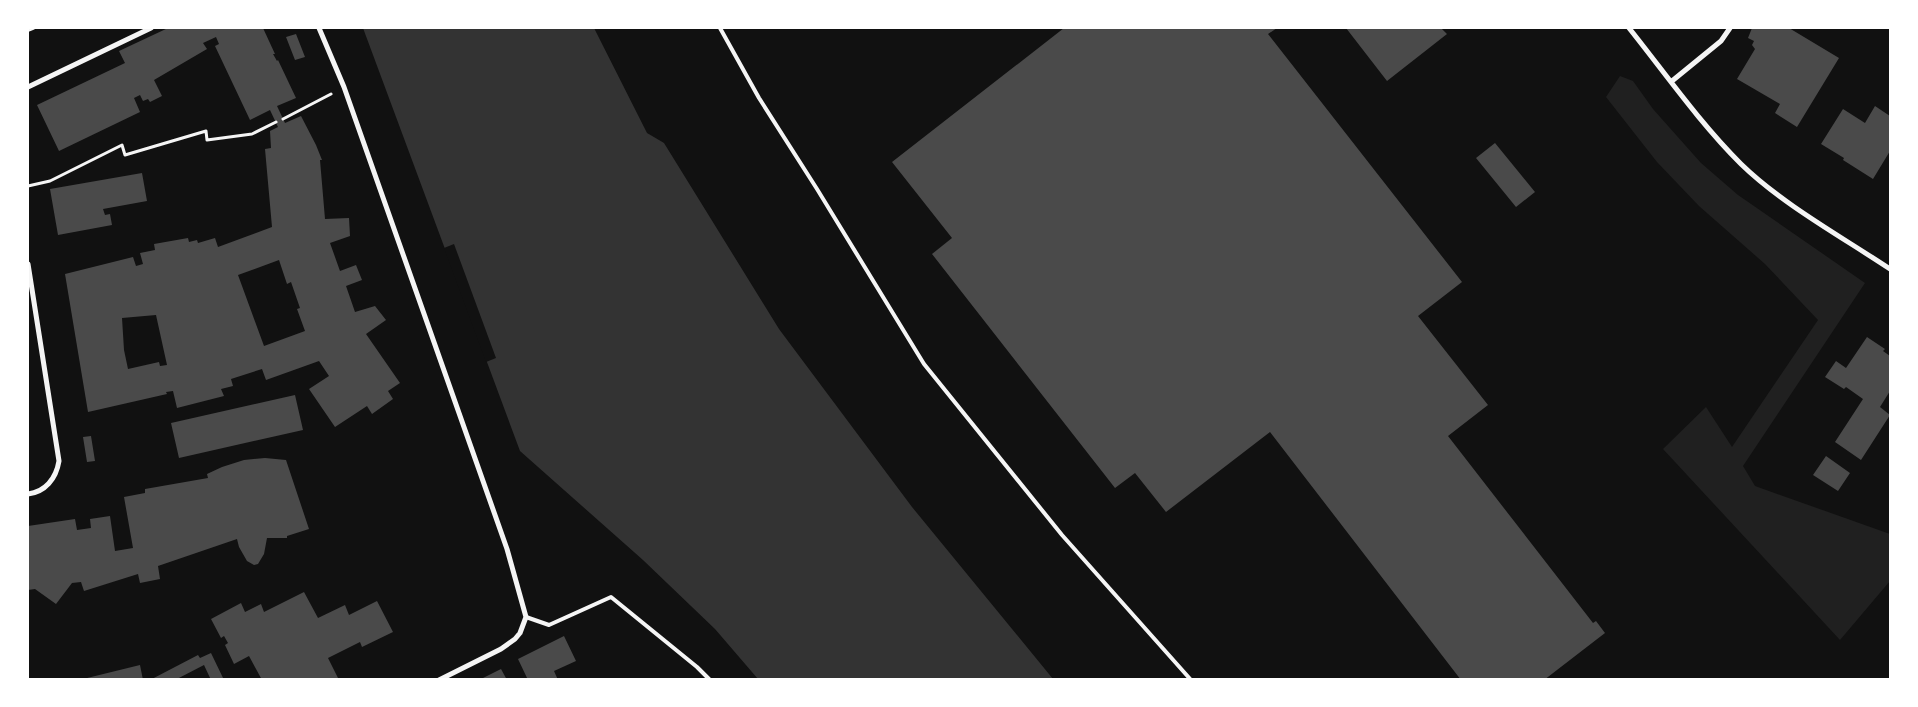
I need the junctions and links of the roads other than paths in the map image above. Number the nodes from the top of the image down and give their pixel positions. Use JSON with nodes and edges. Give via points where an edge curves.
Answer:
{"nodes":[{"id":1,"x":33,"y":28,"type":"edge"},
{"id":2,"x":151,"y":28,"type":"edge"},
{"id":3,"x":319,"y":28,"type":"edge"},
{"id":4,"x":720,"y":28,"type":"edge"},
{"id":5,"x":1629,"y":28,"type":"edge"},
{"id":6,"x":1730,"y":28,"type":"edge"},
{"id":7,"x":28,"y":30,"type":"edge"},
{"id":8,"x":1672,"y":81,"type":"junction"},
{"id":9,"x":28,"y":88,"type":"edge"},
{"id":10,"x":28,"y":264,"type":"edge"},
{"id":11,"x":1890,"y":269,"type":"edge"},
{"id":12,"x":28,"y":494,"type":"edge"},
{"id":13,"x":526,"y":617,"type":"junction"},
{"id":14,"x":439,"y":680,"type":"edge"},
{"id":15,"x":710,"y":680,"type":"edge"},
{"id":16,"x":1191,"y":680,"type":"edge"}],
"edges":[{"from":1,"to":7,"type":"lane"},
{"from":2,"to":9,"type":"street"},
{"from":3,"to":13,"type":"street","via":[[344,87],[507,549]]},
{"from":4,"to":16,"type":"lane","via":[[759,98],[924,364],[1062,535]]},
{"from":5,"to":8,"type":"street"},
{"from":6,"to":8,"type":"street","via":[[1721,41]]},
{"from":8,"to":11,"type":"street","via":[[1704,125],[1742,165],[1784,199]]},
{"from":10,"to":12,"type":"street","via":[[59,461],[49,484]]},
{"from":13,"to":14,"type":"street","via":[[520,633],[508,644]]},
{"from":13,"to":15,"type":"lane","via":[[549,624],[611,597]]}]}
